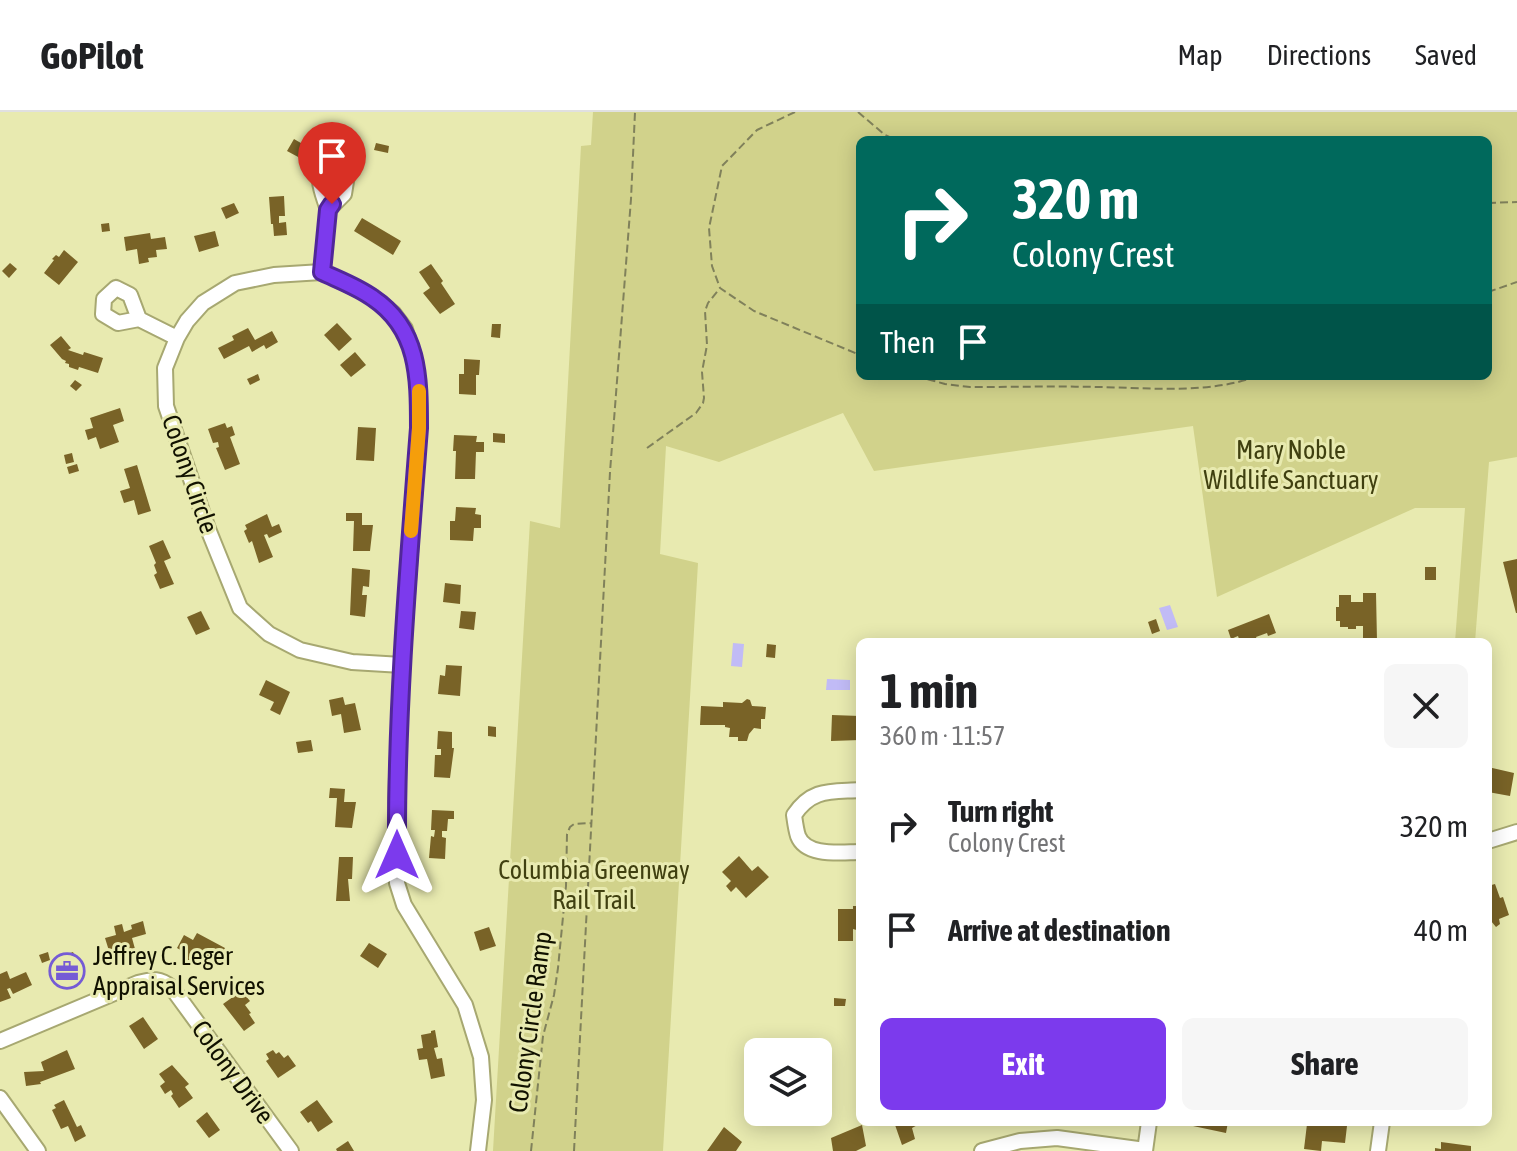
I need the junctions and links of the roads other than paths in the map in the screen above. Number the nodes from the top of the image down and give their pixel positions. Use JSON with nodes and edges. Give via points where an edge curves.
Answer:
{"nodes":[{"id":1,"x":328,"y":210,"type":"dead end"},
{"id":2,"x":322,"y":272,"type":"junction"},
{"id":3,"x":139,"y":319,"type":"dead end"},
{"id":4,"x":177,"y":338,"type":"junction"},
{"id":5,"x":402,"y":665,"type":"junction"},
{"id":6,"x":856,"y":790,"type":"edge"},
{"id":7,"x":1517,"y":832,"type":"edge"},
{"id":8,"x":1492,"y":840,"type":"edge"},
{"id":9,"x":856,"y":852,"type":"edge"},
{"id":10,"x":0,"y":1041,"type":"edge"},
{"id":11,"x":0,"y":1098,"type":"edge"},
{"id":12,"x":1148,"y":1126,"type":"edge"},
{"id":13,"x":1381,"y":1126,"type":"edge"},
{"id":14,"x":38,"y":1151,"type":"edge"},
{"id":15,"x":291,"y":1151,"type":"edge"},
{"id":16,"x":478,"y":1151,"type":"edge"},
{"id":17,"x":982,"y":1151,"type":"edge"},
{"id":18,"x":1145,"y":1151,"type":"edge"},
{"id":19,"x":1378,"y":1151,"type":"edge"}],
"edges":[{"from":1,"to":2,"type":"street"},
{"from":2,"to":4,"type":"street","name":"Colony Circle","via":[[235,283],[203,303]]},
{"from":2,"to":5,"type":"street","name":"Colony Circle","via":[[393,313],[405,329],[415,362],[419,428]]},
{"from":3,"to":4,"type":"street"},
{"from":4,"to":5,"type":"street","name":"Colony Circle","via":[[165,368],[166,406],[240,608],[269,634],[300,650],[352,662]]},
{"from":5,"to":16,"type":"street","name":"Colony Circle","via":[[397,883],[404,905],[465,1005],[481,1057],[484,1100]]},
{"from":6,"to":9,"type":"street","via":[[824,792],[807,799],[794,815],[799,839],[811,849]]},
{"from":7,"to":8,"type":"street"},
{"from":10,"to":15,"type":"street","name":"Colony Drive","via":[[138,983],[163,980]]},
{"from":11,"to":14,"type":"street"},
{"from":12,"to":18,"type":"street"},
{"from":13,"to":19,"type":"street"},
{"from":17,"to":18,"type":"street","via":[[1047,1138]]}]}
